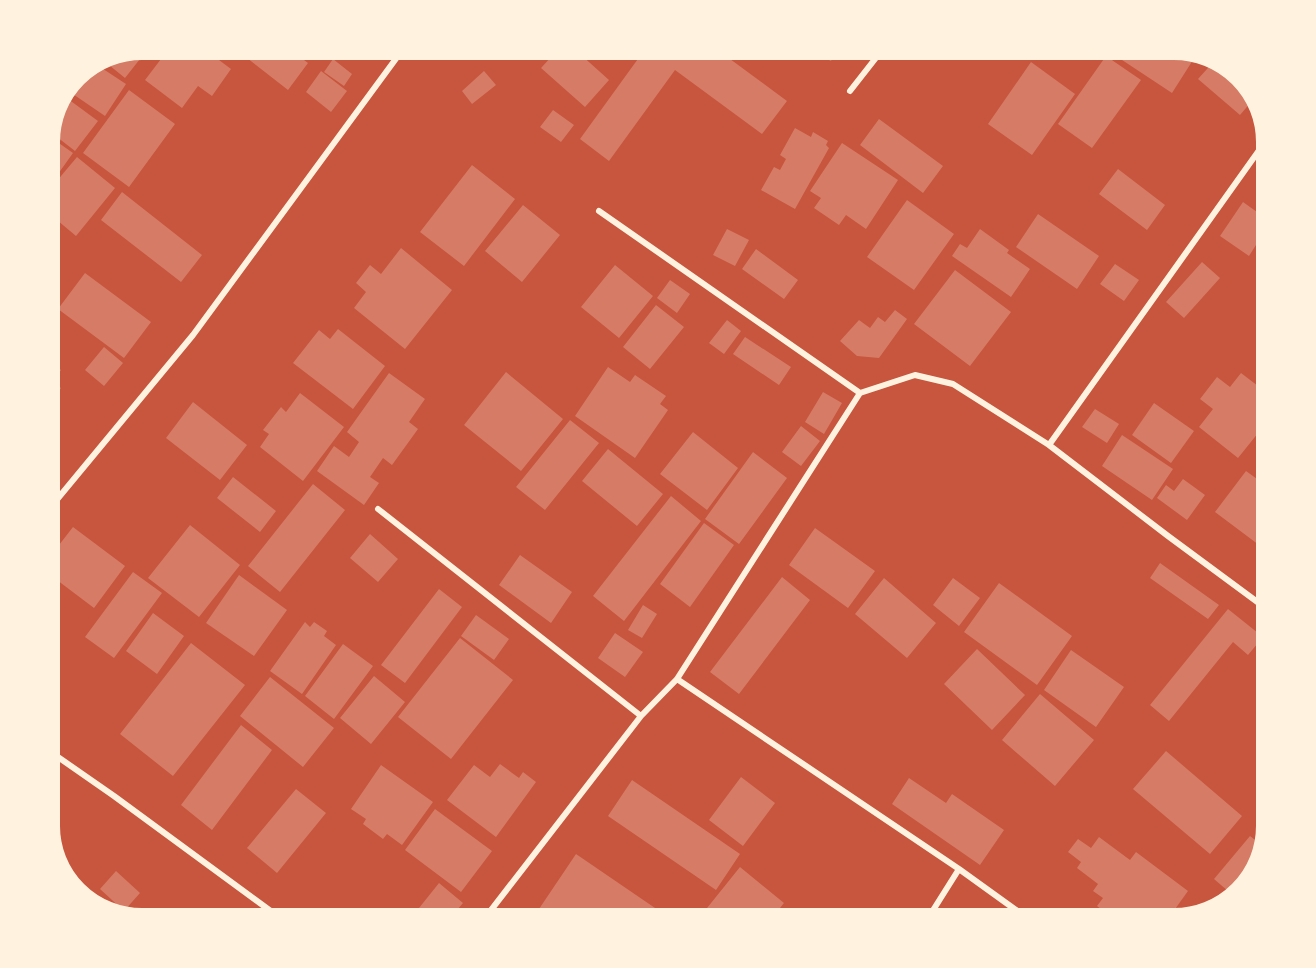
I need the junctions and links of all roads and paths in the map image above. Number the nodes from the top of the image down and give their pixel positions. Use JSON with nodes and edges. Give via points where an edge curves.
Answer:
{"nodes":[{"id":1,"x":398,"y":56,"type":"edge"},
{"id":2,"x":877,"y":56,"type":"edge"},
{"id":3,"x":850,"y":91,"type":"dead end"},
{"id":4,"x":1260,"y":149,"type":"edge"},
{"id":5,"x":599,"y":211,"type":"dead end"},
{"id":6,"x":860,"y":393,"type":"junction"},
{"id":7,"x":1049,"y":445,"type":"junction"},
{"id":8,"x":56,"y":501,"type":"edge"},
{"id":9,"x":378,"y":509,"type":"dead end"},
{"id":10,"x":1260,"y":604,"type":"edge"},
{"id":11,"x":677,"y":679,"type":"junction"},
{"id":12,"x":641,"y":716,"type":"junction"},
{"id":13,"x":56,"y":756,"type":"edge"},
{"id":14,"x":959,"y":869,"type":"junction"},
{"id":15,"x":272,"y":912,"type":"edge"},
{"id":16,"x":490,"y":912,"type":"edge"},
{"id":17,"x":932,"y":912,"type":"edge"},
{"id":18,"x":1019,"y":912,"type":"edge"}],
"edges":[{"from":1,"to":8,"type":"street","via":[[193,335]]},
{"from":2,"to":3,"type":"street"},
{"from":4,"to":7,"type":"street"},
{"from":5,"to":6,"type":"street"},
{"from":6,"to":7,"type":"street","via":[[915,375],[953,384]]},
{"from":6,"to":11,"type":"street"},
{"from":7,"to":10,"type":"street"},
{"from":9,"to":12,"type":"street"},
{"from":11,"to":12,"type":"street"},
{"from":11,"to":14,"type":"street"},
{"from":12,"to":16,"type":"street"},
{"from":13,"to":15,"type":"street"},
{"from":14,"to":17,"type":"street"},
{"from":14,"to":18,"type":"street"}]}
